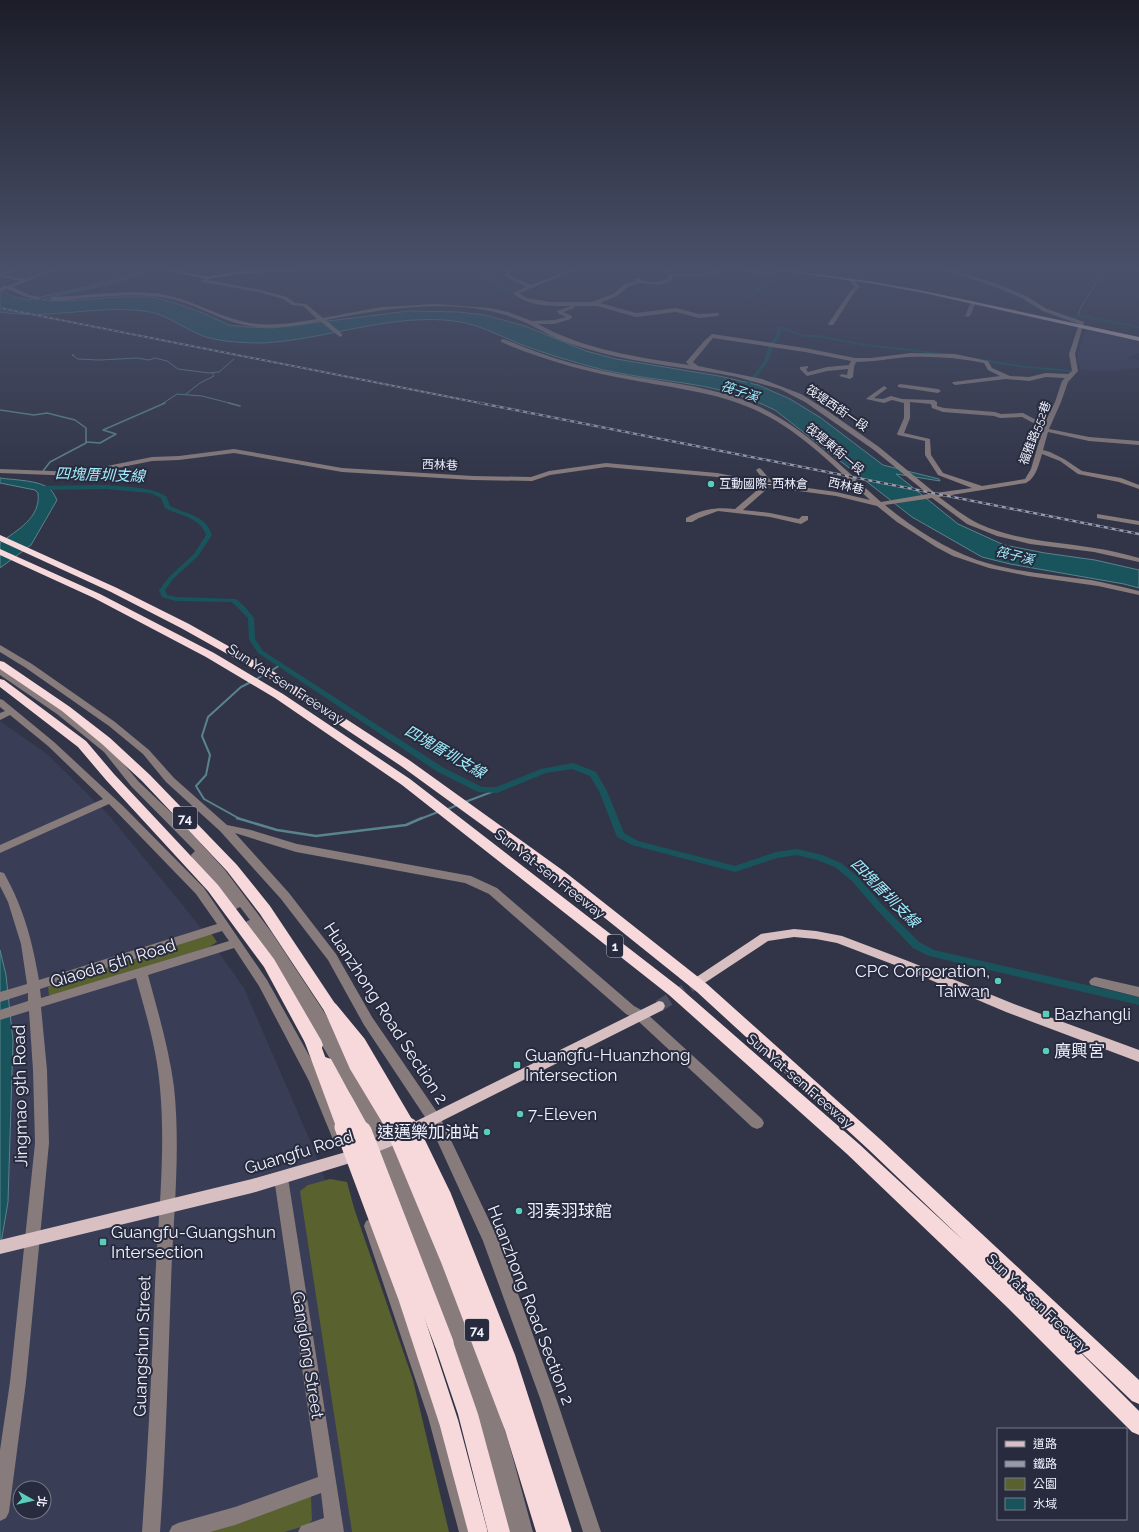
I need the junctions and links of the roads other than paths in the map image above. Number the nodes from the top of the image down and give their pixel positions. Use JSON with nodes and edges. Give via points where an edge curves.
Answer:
{"nodes":[{"id":1,"x":567,"y":338,"type":"edge"},
{"id":2,"x":709,"y":338,"type":"edge"},
{"id":3,"x":729,"y":338,"type":"edge"},
{"id":4,"x":1076,"y":338,"type":"edge"},
{"id":5,"x":504,"y":342,"type":"dead end"},
{"id":6,"x":855,"y":360,"type":"junction"},
{"id":7,"x":696,"y":367,"type":"junction"},
{"id":8,"x":806,"y":367,"type":"dead end"},
{"id":9,"x":851,"y":367,"type":"junction"},
{"id":10,"x":842,"y":376,"type":"dead end"},
{"id":11,"x":1069,"y":376,"type":"junction"},
{"id":12,"x":1005,"y":377,"type":"junction"},
{"id":13,"x":936,"y":383,"type":"dead end"},
{"id":14,"x":955,"y":383,"type":"dead end"},
{"id":15,"x":900,"y":386,"type":"dead end"},
{"id":16,"x":884,"y":388,"type":"dead end"},
{"id":17,"x":938,"y":391,"type":"junction"},
{"id":18,"x":904,"y":401,"type":"junction"},
{"id":19,"x":934,"y":402,"type":"junction"},
{"id":20,"x":1046,"y":428,"type":"junction"},
{"id":21,"x":1139,"y":443,"type":"edge"},
{"id":22,"x":1038,"y":451,"type":"junction"},
{"id":23,"x":759,"y":470,"type":"dead end"},
{"id":24,"x":0,"y":471,"type":"edge"},
{"id":25,"x":769,"y":485,"type":"junction"},
{"id":26,"x":1139,"y":486,"type":"edge"},
{"id":27,"x":984,"y":489,"type":"junction"},
{"id":28,"x":932,"y":497,"type":"junction"},
{"id":29,"x":882,"y":504,"type":"junction"},
{"id":30,"x":737,"y":511,"type":"junction"},
{"id":31,"x":1100,"y":516,"type":"dead end"},
{"id":32,"x":805,"y":518,"type":"dead end"},
{"id":33,"x":689,"y":520,"type":"dead end"},
{"id":34,"x":1139,"y":523,"type":"edge"},
{"id":35,"x":2,"y":539,"type":"edge"},
{"id":36,"x":0,"y":552,"type":"edge"},
{"id":37,"x":1139,"y":560,"type":"edge"},
{"id":38,"x":1139,"y":593,"type":"edge"},
{"id":39,"x":0,"y":648,"type":"edge"},
{"id":40,"x":0,"y":664,"type":"edge"},
{"id":41,"x":0,"y":671,"type":"edge"},
{"id":42,"x":0,"y":675,"type":"edge"},
{"id":43,"x":0,"y":682,"type":"edge"},
{"id":44,"x":0,"y":702,"type":"edge"},
{"id":45,"x":5,"y":714,"type":"edge"},
{"id":46,"x":109,"y":800,"type":"junction"},
{"id":47,"x":224,"y":828,"type":"junction"},
{"id":48,"x":0,"y":849,"type":"edge"},
{"id":49,"x":0,"y":876,"type":"edge"},
{"id":50,"x":226,"y":926,"type":"junction"},
{"id":51,"x":236,"y":943,"type":"junction"},
{"id":52,"x":141,"y":973,"type":"junction"},
{"id":53,"x":1095,"y":982,"type":"dead end"},
{"id":54,"x":696,"y":983,"type":"tunnel mouth"},
{"id":55,"x":34,"y":987,"type":"junction"},
{"id":56,"x":1139,"y":992,"type":"edge"},
{"id":57,"x":0,"y":997,"type":"edge"},
{"id":58,"x":35,"y":1005,"type":"junction"},
{"id":59,"x":659,"y":1006,"type":"tunnel mouth"},
{"id":60,"x":331,"y":1009,"type":"junction"},
{"id":61,"x":0,"y":1015,"type":"edge"},
{"id":62,"x":641,"y":1016,"type":"junction"},
{"id":63,"x":310,"y":1036,"type":"junction"},
{"id":64,"x":1139,"y":1056,"type":"edge"},
{"id":65,"x":434,"y":1119,"type":"junction"},
{"id":66,"x":757,"y":1123,"type":"dead end"},
{"id":67,"x":383,"y":1143,"type":"junction"},
{"id":68,"x":347,"y":1158,"type":"junction"},
{"id":69,"x":281,"y":1178,"type":"junction"},
{"id":70,"x":168,"y":1206,"type":"junction"},
{"id":71,"x":33,"y":1238,"type":"junction"},
{"id":72,"x":0,"y":1247,"type":"edge"},
{"id":73,"x":1139,"y":1394,"type":"edge"},
{"id":74,"x":1139,"y":1425,"type":"edge"},
{"id":75,"x":328,"y":1482,"type":"junction"},
{"id":76,"x":0,"y":1512,"type":"edge"},
{"id":77,"x":334,"y":1528,"type":"edge"},
{"id":78,"x":151,"y":1532,"type":"edge"},
{"id":79,"x":178,"y":1532,"type":"edge"},
{"id":80,"x":307,"y":1532,"type":"edge"},
{"id":81,"x":468,"y":1532,"type":"edge"},
{"id":82,"x":478,"y":1532,"type":"edge"},
{"id":83,"x":499,"y":1532,"type":"edge"},
{"id":84,"x":517,"y":1532,"type":"edge"},
{"id":85,"x":524,"y":1532,"type":"edge"},
{"id":86,"x":546,"y":1532,"type":"edge"},
{"id":87,"x":562,"y":1532,"type":"edge"},
{"id":88,"x":592,"y":1532,"type":"edge"}],
"edges":[{"from":1,"to":7,"type":"street","name":"筏堤西街一段","via":[[638,359]]},
{"from":2,"to":7,"type":"street","via":[[689,362]]},
{"from":3,"to":6,"type":"street"},
{"from":4,"to":11,"type":"street","name":"福雅路552巷","via":[[1072,354],[1075,371]]},
{"from":5,"to":29,"type":"street","name":"筏堤東街一段","via":[[610,375],[723,396],[757,408],[793,430],[827,456]]},
{"from":6,"to":9,"type":"street"},
{"from":6,"to":12,"type":"street","via":[[902,355],[958,356],[985,361],[990,369]]},
{"from":7,"to":28,"type":"street","name":"筏堤西街一段","via":[[760,381],[804,398],[904,470]]},
{"from":8,"to":9,"type":"street","via":[[802,368],[808,374]]},
{"from":9,"to":10,"type":"street","via":[[850,377]]},
{"from":11,"to":12,"type":"street","via":[[1046,375],[1025,379]]},
{"from":11,"to":20,"type":"street","name":"福雅路552巷"},
{"from":12,"to":14,"type":"street"},
{"from":13,"to":17,"type":"street"},
{"from":15,"to":17,"type":"street"},
{"from":16,"to":18,"type":"street","via":[[869,399],[884,401],[891,396]]},
{"from":17,"to":19,"type":"street"},
{"from":18,"to":19,"type":"street"},
{"from":18,"to":27,"type":"street","via":[[907,418],[900,434],[928,440],[928,455],[940,474]]},
{"from":19,"to":20,"type":"street","via":[[934,407],[943,410],[1000,416],[1023,415]]},
{"from":20,"to":21,"type":"street","via":[[1089,439]]},
{"from":20,"to":22,"type":"street","name":"福雅路552巷"},
{"from":22,"to":26,"type":"street","via":[[1062,460],[1080,473]]},
{"from":22,"to":27,"type":"street","name":"福雅路552巷","via":[[1034,469],[1028,480]]},
{"from":23,"to":25,"type":"street"},
{"from":24,"to":25,"type":"street","name":"西林巷","via":[[77,474],[152,460],[234,451],[375,474],[532,479],[549,473],[600,465],[710,474]]},
{"from":25,"to":29,"type":"street","name":"西林巷","via":[[836,494]]},
{"from":25,"to":30,"type":"street"},
{"from":27,"to":28,"type":"street","name":"福雅路552巷"},
{"from":28,"to":29,"type":"street","name":"福雅路552巷"},
{"from":28,"to":37,"type":"street","name":"筏堤西街一段","via":[[970,521],[1002,535],[1039,544],[1109,553]]},
{"from":29,"to":38,"type":"street","name":"筏堤東街一段","via":[[940,546],[988,566],[1026,575],[1083,582]]},
{"from":30,"to":32,"type":"street","via":[[801,522]]},
{"from":30,"to":33,"type":"street","via":[[714,509]]},
{"from":31,"to":34,"type":"street"},
{"from":35,"to":73,"type":"highway","name":"Sun Yat-sen Freeway","number":"1","via":[[114,590],[267,672],[405,763],[560,874],[702,988],[875,1145]]},
{"from":36,"to":74,"type":"highway","name":"Sun Yat-sen Freeway","number":"1","via":[[97,596],[210,655],[279,696],[406,782],[674,991],[859,1155],[1015,1301]]},
{"from":39,"to":47,"type":"street","name":"Huanzhong Road Section 2","via":[[112,724],[146,752],[170,780]]},
{"from":40,"to":60,"type":"highway","number":"74","via":[[66,709],[146,778],[232,868],[273,922]]},
{"from":41,"to":67,"type":"street","via":[[60,712],[107,750],[135,784],[221,873],[268,936],[348,1062]]},
{"from":42,"to":67,"type":"street","via":[[98,747],[124,781],[178,833],[244,914],[285,973],[354,1088]]},
{"from":43,"to":63,"type":"highway","number":"74","via":[[82,744],[213,888],[269,963]]},
{"from":44,"to":45,"type":"street"},
{"from":45,"to":46,"type":"street","via":[[51,744]]},
{"from":46,"to":48,"type":"street"},
{"from":46,"to":50,"type":"street","via":[[200,892]]},
{"from":47,"to":62,"type":"street","via":[[242,830],[296,848],[477,882],[503,899],[630,1010]]},
{"from":47,"to":65,"type":"street","name":"Huanzhong Road Section 2","via":[[285,896],[332,957],[368,1021]]},
{"from":49,"to":55,"type":"street","name":"Jingmao 9th Road","via":[[14,902],[27,944]]},
{"from":50,"to":51,"type":"street"},
{"from":50,"to":55,"type":"street","name":"Qiaoda 5th Road"},
{"from":51,"to":52,"type":"street","name":"Qiaoda 5th Road"},
{"from":51,"to":68,"type":"street","via":[[263,984],[316,1079]]},
{"from":52,"to":58,"type":"street","name":"Qiaoda 5th Road"},
{"from":52,"to":70,"type":"street","name":"Guangshun Street","via":[[157,1031],[167,1086],[170,1159]]},
{"from":53,"to":56,"type":"street"},
{"from":54,"to":64,"type":"main road","via":[[765,937],[794,933],[816,935],[838,939]]},
{"from":55,"to":57,"type":"street","name":"Qiaoda 5th Road"},
{"from":55,"to":58,"type":"street","name":"Jingmao 9th Road"},
{"from":58,"to":61,"type":"street","name":"Qiaoda 5th Road"},
{"from":58,"to":71,"type":"street","name":"Jingmao 9th Road","via":[[42,1143]]},
{"from":59,"to":62,"type":"main road","name":"Guangfu Road"},
{"from":60,"to":86,"type":"highway","number":"74","bridge":true,"via":[[356,1064],[397,1132],[450,1259],[514,1427]]},
{"from":60,"to":87,"type":"highway","bridge":true,"via":[[359,1043],[407,1124],[442,1197],[506,1358]]},
{"from":62,"to":65,"type":"main road","name":"Guangfu Road"},
{"from":62,"to":66,"type":"street"},
{"from":63,"to":82,"type":"highway","bridge":true,"via":[[408,1298],[449,1423]]},
{"from":63,"to":83,"type":"highway","number":"74","bridge":true,"via":[[362,1131],[435,1321],[468,1414]]},
{"from":65,"to":67,"type":"main road","name":"Guangfu Road"},
{"from":65,"to":88,"type":"street","name":"Huanzhong Road Section 2","via":[[490,1239],[549,1401]]},
{"from":67,"to":68,"type":"main road","name":"Guangfu Road"},
{"from":67,"to":84,"type":"street","via":[[441,1288]]},
{"from":67,"to":85,"type":"street","via":[[453,1295],[499,1440]]},
{"from":68,"to":69,"type":"main road","name":"Guangfu Road"},
{"from":68,"to":81,"type":"street","via":[[436,1417]]},
{"from":69,"to":70,"type":"main road","name":"Guangfu Road"},
{"from":69,"to":75,"type":"street","name":"Ganglong Street"},
{"from":70,"to":71,"type":"main road","name":"Guangfu Road"},
{"from":70,"to":78,"type":"street","name":"Guangshun Street"},
{"from":71,"to":72,"type":"main road","name":"Guangfu Road"},
{"from":71,"to":76,"type":"street","name":"Jingmao 9th Road","via":[[18,1382]]},
{"from":75,"to":77,"type":"street","name":"Ganglong Street"},
{"from":75,"to":79,"type":"street","via":[[235,1516]]},
{"from":77,"to":80,"type":"street"}]}
